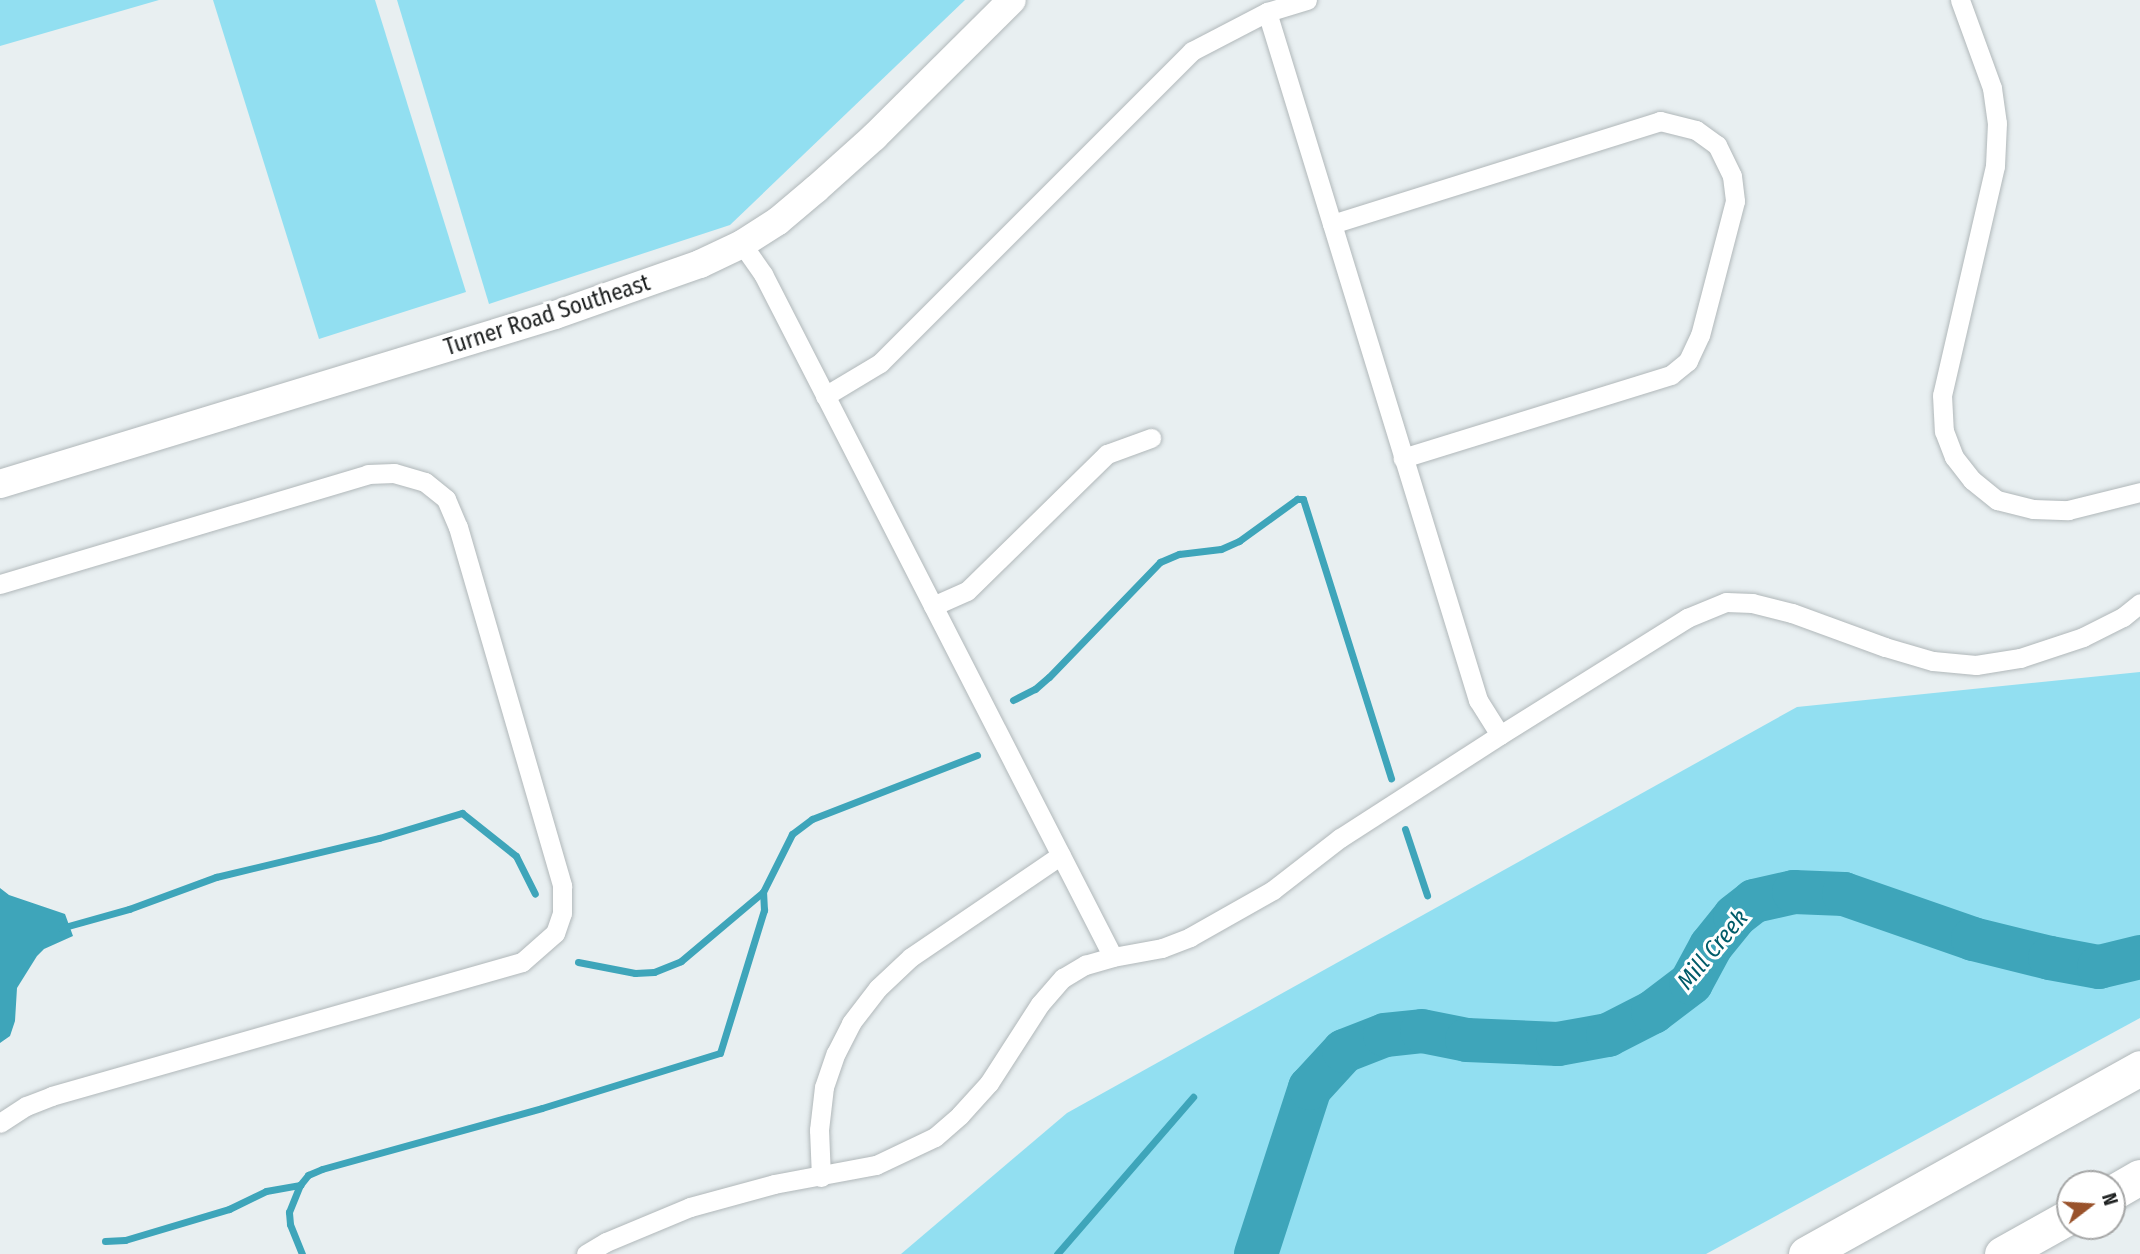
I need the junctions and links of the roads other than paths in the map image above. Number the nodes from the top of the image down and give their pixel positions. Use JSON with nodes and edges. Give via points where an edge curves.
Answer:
{"nodes":[{"id":1,"x":1012,"y":0,"type":"edge"},
{"id":2,"x":1307,"y":0,"type":"edge"},
{"id":3,"x":1960,"y":0,"type":"edge"},
{"id":4,"x":1267,"y":12,"type":"junction"},
{"id":5,"x":1332,"y":224,"type":"junction"},
{"id":6,"x":742,"y":244,"type":"junction"},
{"id":7,"x":825,"y":396,"type":"junction"},
{"id":8,"x":1151,"y":438,"type":"dead end"},
{"id":9,"x":1403,"y":458,"type":"junction"},
{"id":10,"x":0,"y":484,"type":"edge"},
{"id":11,"x":2140,"y":492,"type":"edge"},
{"id":12,"x":0,"y":584,"type":"edge"},
{"id":13,"x":2140,"y":603,"type":"edge"},
{"id":14,"x":933,"y":606,"type":"junction"},
{"id":15,"x":1500,"y":735,"type":"junction"},
{"id":16,"x":1061,"y":855,"type":"junction"},
{"id":17,"x":1113,"y":957,"type":"junction"},
{"id":18,"x":2140,"y":1068,"type":"edge"},
{"id":19,"x":0,"y":1123,"type":"edge"},
{"id":20,"x":821,"y":1177,"type":"junction"},
{"id":21,"x":2056,"y":1224,"type":"edge"},
{"id":22,"x":586,"y":1254,"type":"edge"},
{"id":23,"x":1806,"y":1254,"type":"edge"},
{"id":24,"x":2002,"y":1254,"type":"edge"}],
"edges":[{"from":1,"to":6,"type":"main road","name":"Turner Road Southeast","via":[[874,137],[778,221]]},
{"from":2,"to":4,"type":"street"},
{"from":3,"to":11,"type":"street","via":[[1992,88],[1997,123],[1995,166],[1942,396],[1944,431],[1954,457],[1972,480],[1997,500],[2033,509],[2068,510]]},
{"from":4,"to":5,"type":"street"},
{"from":4,"to":7,"type":"street","via":[[1192,51],[880,363]]},
{"from":5,"to":9,"type":"street"},
{"from":5,"to":9,"type":"street","via":[[1660,121],[1696,130],[1717,145],[1732,176],[1735,201],[1700,335],[1688,361],[1671,375]]},
{"from":6,"to":7,"type":"street","via":[[763,274]]},
{"from":6,"to":10,"type":"main road","name":"Turner Road Southeast","via":[[601,300]]},
{"from":7,"to":14,"type":"street"},
{"from":8,"to":14,"type":"street","via":[[1107,454],[967,591]]},
{"from":9,"to":15,"type":"street","via":[[1478,700]]},
{"from":12,"to":19,"type":"street","via":[[368,474],[394,473],[425,482],[446,499],[458,527],[562,886],[562,913],[555,933],[522,962],[52,1096]]},
{"from":13,"to":15,"type":"street","via":[[2083,637],[2020,658],[1976,665],[1933,661],[1792,613],[1726,602],[1687,618]]},
{"from":14,"to":16,"type":"street"},
{"from":15,"to":17,"type":"street","via":[[1340,838],[1262,896],[1190,937],[1162,948]]},
{"from":16,"to":17,"type":"street"},
{"from":16,"to":20,"type":"street","via":[[911,957],[878,988],[851,1023],[824,1087],[819,1130]]},
{"from":17,"to":20,"type":"street","via":[[1063,978],[989,1083],[935,1137],[876,1165]]},
{"from":18,"to":23,"type":"highway"},
{"from":20,"to":22,"type":"street","via":[[774,1184],[690,1207]]},
{"from":21,"to":24,"type":"highway"}]}
